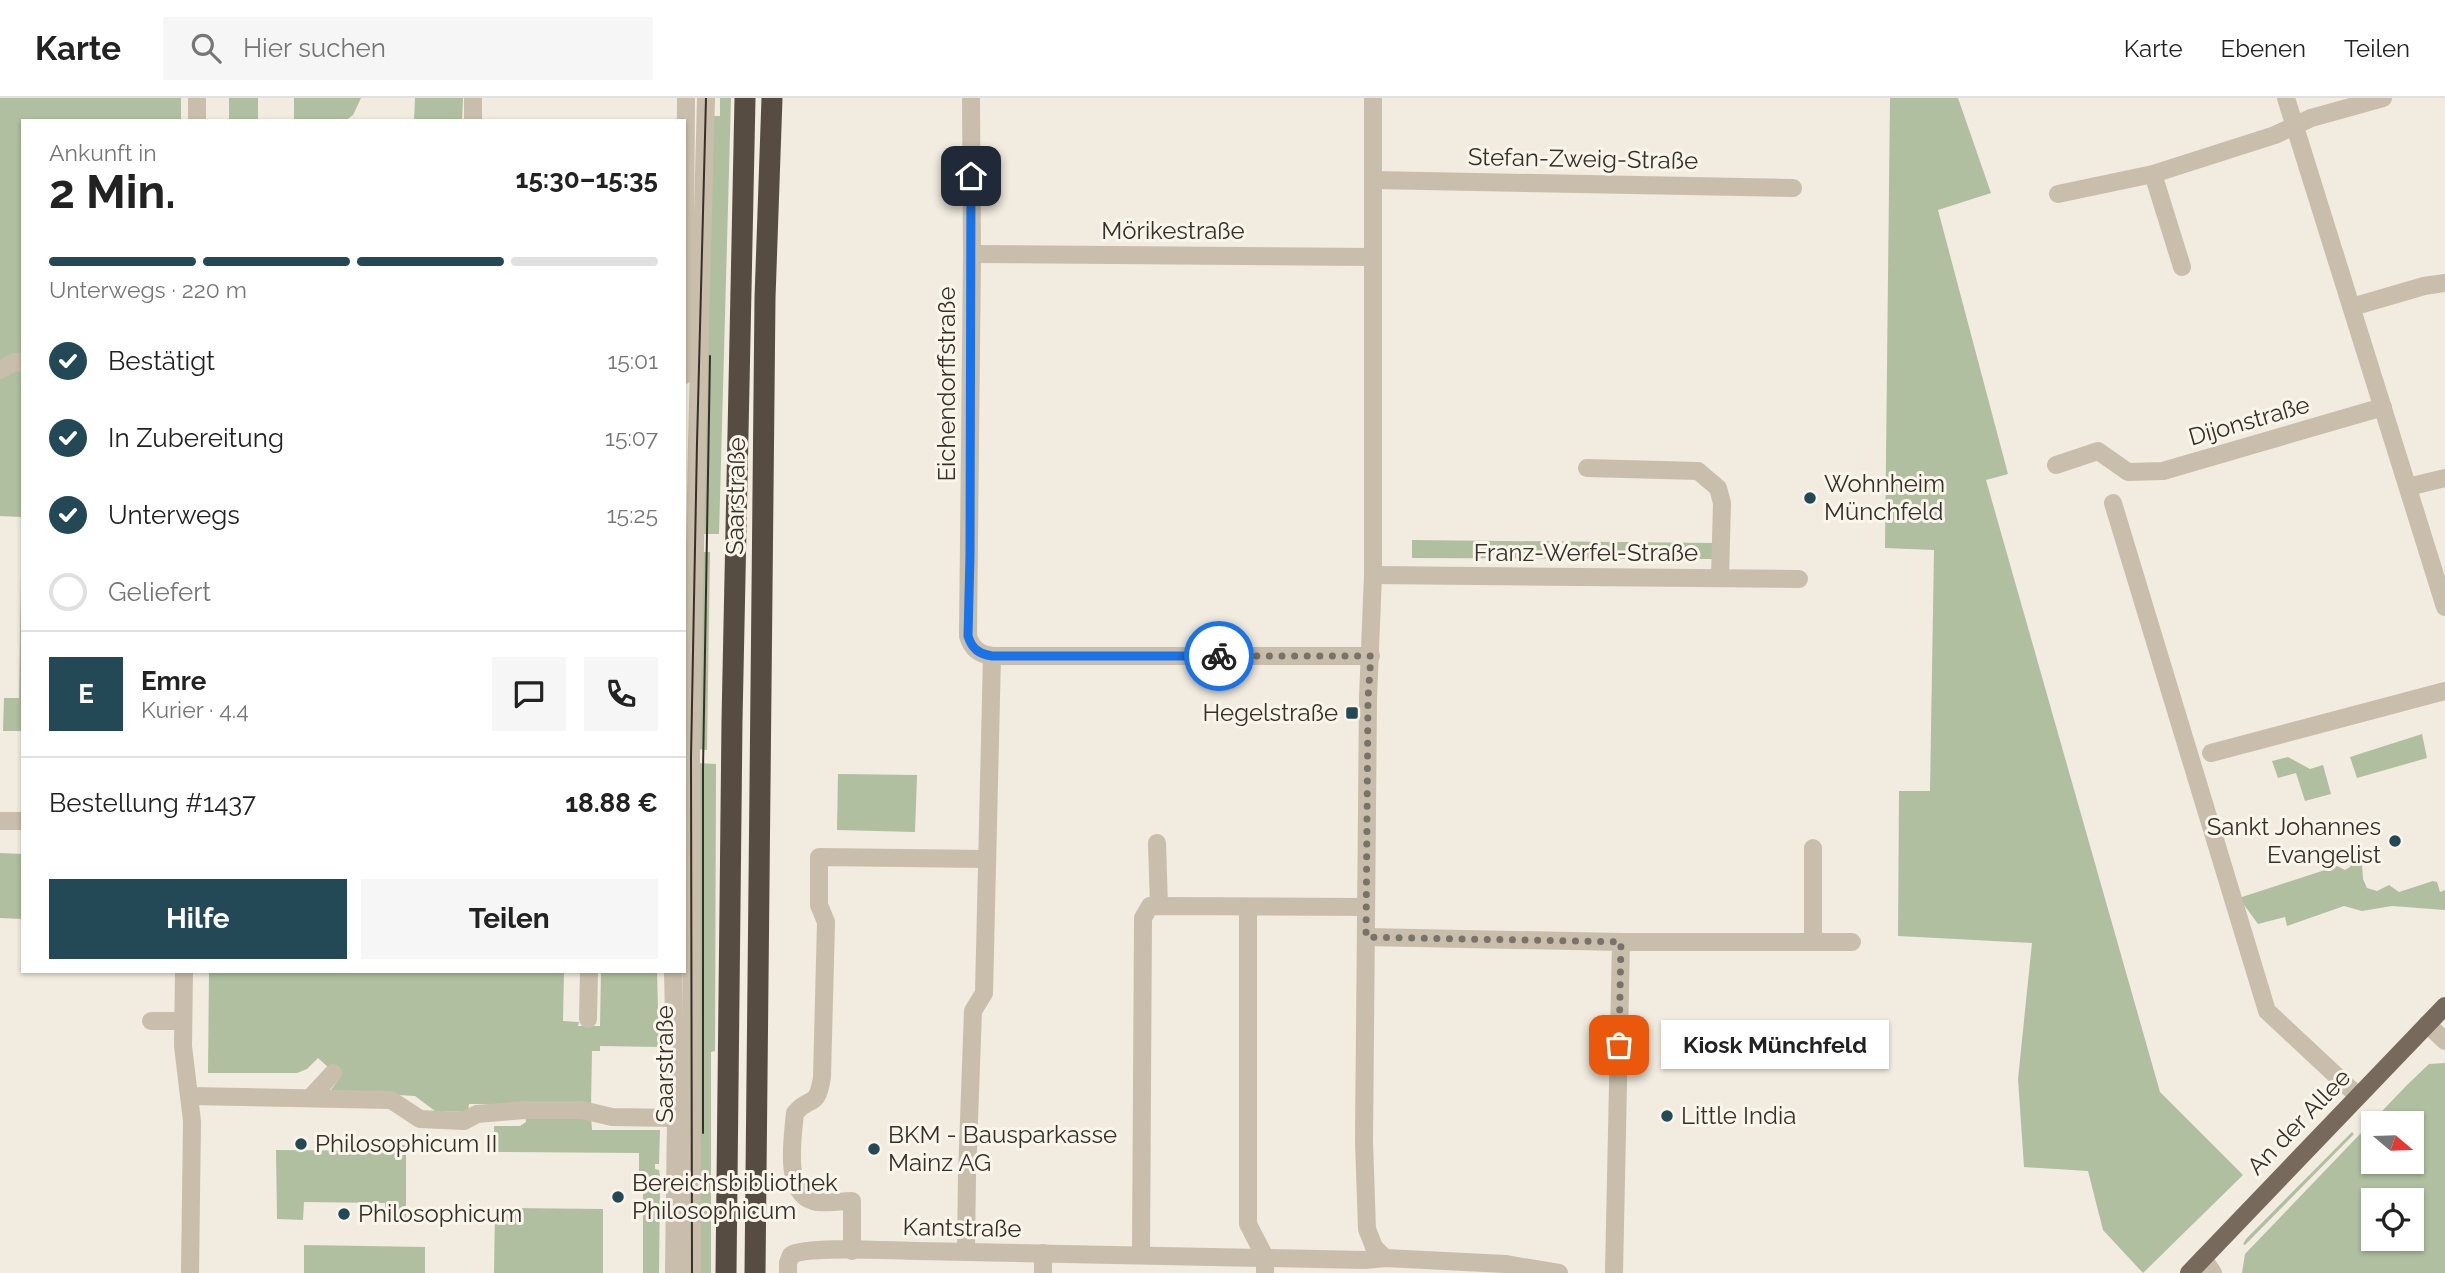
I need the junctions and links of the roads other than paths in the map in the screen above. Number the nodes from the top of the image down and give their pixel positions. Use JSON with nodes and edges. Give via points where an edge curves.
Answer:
{"nodes":[{"id":1,"x":197,"y":98,"type":"edge"},
{"id":2,"x":473,"y":98,"type":"edge"},
{"id":3,"x":686,"y":98,"type":"edge"},
{"id":4,"x":706,"y":98,"type":"edge"},
{"id":5,"x":745,"y":98,"type":"edge"},
{"id":6,"x":772,"y":98,"type":"edge"},
{"id":7,"x":971,"y":98,"type":"edge"},
{"id":8,"x":1373,"y":98,"type":"edge"},
{"id":9,"x":2286,"y":98,"type":"edge"},
{"id":10,"x":2383,"y":98,"type":"edge"},
{"id":11,"x":197,"y":119,"type":"edge"},
{"id":12,"x":473,"y":119,"type":"edge"},
{"id":13,"x":686,"y":119,"type":"edge"},
{"id":14,"x":2295,"y":127,"type":"junction"},
{"id":15,"x":2153,"y":174,"type":"junction"},
{"id":16,"x":1373,"y":180,"type":"junction"},
{"id":17,"x":1793,"y":188,"type":"dead end"},
{"id":18,"x":2058,"y":194,"type":"dead end"},
{"id":19,"x":972,"y":254,"type":"junction"},
{"id":20,"x":1373,"y":257,"type":"junction"},
{"id":21,"x":2182,"y":268,"type":"dead end"},
{"id":22,"x":2445,"y":283,"type":"edge"},
{"id":23,"x":2352,"y":307,"type":"junction"},
{"id":24,"x":21,"y":363,"type":"edge"},
{"id":25,"x":0,"y":370,"type":"edge"},
{"id":26,"x":2383,"y":407,"type":"junction"},
{"id":27,"x":2056,"y":465,"type":"dead end"},
{"id":28,"x":1587,"y":468,"type":"dead end"},
{"id":29,"x":2445,"y":478,"type":"edge"},
{"id":30,"x":2408,"y":488,"type":"junction"},
{"id":31,"x":2113,"y":503,"type":"dead end"},
{"id":32,"x":1373,"y":575,"type":"junction"},
{"id":33,"x":1720,"y":578,"type":"junction"},
{"id":34,"x":1799,"y":579,"type":"dead end"},
{"id":35,"x":2445,"y":607,"type":"edge"},
{"id":36,"x":992,"y":656,"type":"junction"},
{"id":37,"x":1371,"y":656,"type":"junction"},
{"id":38,"x":2445,"y":691,"type":"edge"},
{"id":39,"x":2182,"y":727,"type":"junction"},
{"id":40,"x":2211,"y":753,"type":"junction"},
{"id":41,"x":2197,"y":778,"type":"junction"},
{"id":42,"x":0,"y":821,"type":"edge"},
{"id":43,"x":21,"y":821,"type":"edge"},
{"id":44,"x":1157,"y":843,"type":"dead end"},
{"id":45,"x":1813,"y":848,"type":"dead end"},
{"id":46,"x":987,"y":859,"type":"junction"},
{"id":47,"x":1159,"y":906,"type":"junction"},
{"id":48,"x":1248,"y":907,"type":"junction"},
{"id":49,"x":1366,"y":907,"type":"junction"},
{"id":50,"x":1366,"y":937,"type":"junction"},
{"id":51,"x":1621,"y":942,"type":"junction"},
{"id":52,"x":1813,"y":942,"type":"junction"},
{"id":53,"x":1852,"y":942,"type":"dead end"},
{"id":54,"x":184,"y":973,"type":"edge"},
{"id":55,"x":589,"y":973,"type":"edge"},
{"id":56,"x":673,"y":973,"type":"edge"},
{"id":57,"x":2445,"y":1006,"type":"edge"},
{"id":58,"x":588,"y":1019,"type":"dead end"},
{"id":59,"x":151,"y":1021,"type":"dead end"},
{"id":60,"x":183,"y":1021,"type":"junction"},
{"id":61,"x":2427,"y":1024,"type":"junction"},
{"id":62,"x":2445,"y":1041,"type":"edge"},
{"id":63,"x":333,"y":1073,"type":"dead end"},
{"id":64,"x":190,"y":1096,"type":"junction"},
{"id":65,"x":2358,"y":1096,"type":"junction"},
{"id":66,"x":310,"y":1098,"type":"junction"},
{"id":67,"x":676,"y":1118,"type":"junction"},
{"id":68,"x":852,"y":1251,"type":"junction"},
{"id":69,"x":966,"y":1252,"type":"junction"},
{"id":70,"x":1043,"y":1253,"type":"junction"},
{"id":71,"x":1141,"y":1254,"type":"junction"},
{"id":72,"x":1385,"y":1258,"type":"junction"},
{"id":73,"x":2203,"y":1258,"type":"junction"},
{"id":74,"x":1265,"y":1265,"type":"edge"},
{"id":75,"x":788,"y":1268,"type":"edge"},
{"id":76,"x":190,"y":1273,"type":"edge"},
{"id":77,"x":674,"y":1273,"type":"edge"},
{"id":78,"x":692,"y":1273,"type":"edge"},
{"id":79,"x":726,"y":1273,"type":"edge"},
{"id":80,"x":755,"y":1273,"type":"edge"},
{"id":81,"x":1043,"y":1273,"type":"edge"},
{"id":82,"x":1557,"y":1273,"type":"edge"},
{"id":83,"x":1614,"y":1273,"type":"edge"},
{"id":84,"x":2189,"y":1273,"type":"edge"},
{"id":85,"x":2213,"y":1273,"type":"edge"}],
"edges":[{"from":1,"to":11,"type":"street"},
{"from":2,"to":12,"type":"street"},
{"from":3,"to":13,"type":"street"},
{"from":4,"to":78,"type":"street","name":"Saarstraße","via":[[691,757]]},
{"from":5,"to":79,"type":"highway","name":"Saarstraße"},
{"from":6,"to":80,"type":"highway","name":"Saarstraße","via":[[765,298]]},
{"from":7,"to":19,"type":"street","name":"Eichendorffstraße"},
{"from":8,"to":16,"type":"street"},
{"from":9,"to":14,"type":"street"},
{"from":10,"to":14,"type":"street","via":[[2311,118]]},
{"from":14,"to":15,"type":"street"},
{"from":14,"to":23,"type":"street"},
{"from":15,"to":18,"type":"street"},
{"from":15,"to":21,"type":"street"},
{"from":16,"to":17,"type":"street","name":"Stefan-Zweig-Straße"},
{"from":16,"to":20,"type":"street"},
{"from":19,"to":20,"type":"street","name":"Mörikestraße"},
{"from":19,"to":36,"type":"street","name":"Eichendorffstraße","via":[[968,636],[975,650]]},
{"from":20,"to":32,"type":"street"},
{"from":22,"to":23,"type":"street"},
{"from":23,"to":26,"type":"street"},
{"from":24,"to":25,"type":"street"},
{"from":26,"to":27,"type":"street","name":"Dijonstraße","via":[[2163,471],[2128,472],[2098,451]]},
{"from":26,"to":30,"type":"street"},
{"from":28,"to":33,"type":"street","via":[[1698,471],[1718,488],[1722,503]]},
{"from":29,"to":30,"type":"street"},
{"from":30,"to":35,"type":"street"},
{"from":31,"to":39,"type":"street"},
{"from":32,"to":33,"type":"street","name":"Franz-Werfel-Straße"},
{"from":32,"to":37,"type":"street"},
{"from":33,"to":34,"type":"street","name":"Franz-Werfel-Straße"},
{"from":36,"to":37,"type":"street"},
{"from":36,"to":46,"type":"street"},
{"from":37,"to":49,"type":"street"},
{"from":38,"to":40,"type":"street"},
{"from":39,"to":40,"type":"street"},
{"from":39,"to":41,"type":"street"},
{"from":40,"to":41,"type":"street"},
{"from":41,"to":65,"type":"street","via":[[2267,1011]]},
{"from":42,"to":43,"type":"street"},
{"from":44,"to":47,"type":"street"},
{"from":45,"to":52,"type":"street"},
{"from":46,"to":68,"type":"street","via":[[819,857],[819,905],[826,922],[822,1077],[820,1093],[795,1113],[792,1168],[798,1190],[813,1201],[852,1201]]},
{"from":46,"to":69,"type":"street","via":[[984,993],[973,1011]]},
{"from":47,"to":48,"type":"street"},
{"from":47,"to":71,"type":"street","via":[[1150,906],[1143,918]]},
{"from":48,"to":49,"type":"street"},
{"from":48,"to":74,"type":"street","via":[[1248,1224]]},
{"from":49,"to":50,"type":"street"},
{"from":50,"to":51,"type":"street"},
{"from":50,"to":72,"type":"street","via":[[1367,1229],[1374,1247]]},
{"from":51,"to":52,"type":"street"},
{"from":51,"to":83,"type":"street"},
{"from":52,"to":53,"type":"street"},
{"from":54,"to":60,"type":"street"},
{"from":55,"to":58,"type":"street"},
{"from":56,"to":67,"type":"street"},
{"from":57,"to":61,"type":"main road","name":"An der Allee"},
{"from":59,"to":60,"type":"street"},
{"from":60,"to":64,"type":"street"},
{"from":61,"to":62,"type":"street"},
{"from":61,"to":65,"type":"main road","name":"An der Allee"},
{"from":63,"to":66,"type":"street"},
{"from":64,"to":66,"type":"street"},
{"from":64,"to":76,"type":"street"},
{"from":65,"to":73,"type":"main road","name":"An der Allee"},
{"from":66,"to":67,"type":"street","via":[[391,1100],[420,1119],[464,1121],[477,1114],[524,1110]]},
{"from":67,"to":77,"type":"street"},
{"from":68,"to":69,"type":"street","name":"Kantstraße"},
{"from":68,"to":75,"type":"street","name":"Kantstraße","via":[[799,1251],[791,1255]]},
{"from":69,"to":70,"type":"street","name":"Kantstraße"},
{"from":70,"to":71,"type":"street","name":"Kantstraße"},
{"from":70,"to":81,"type":"street"},
{"from":71,"to":74,"type":"street","name":"Kantstraße"},
{"from":72,"to":74,"type":"street","name":"Kantstraße"},
{"from":72,"to":82,"type":"street","name":"Kantstraße","via":[[1505,1264]]},
{"from":73,"to":84,"type":"main road","name":"An der Allee"},
{"from":73,"to":85,"type":"street"}]}
